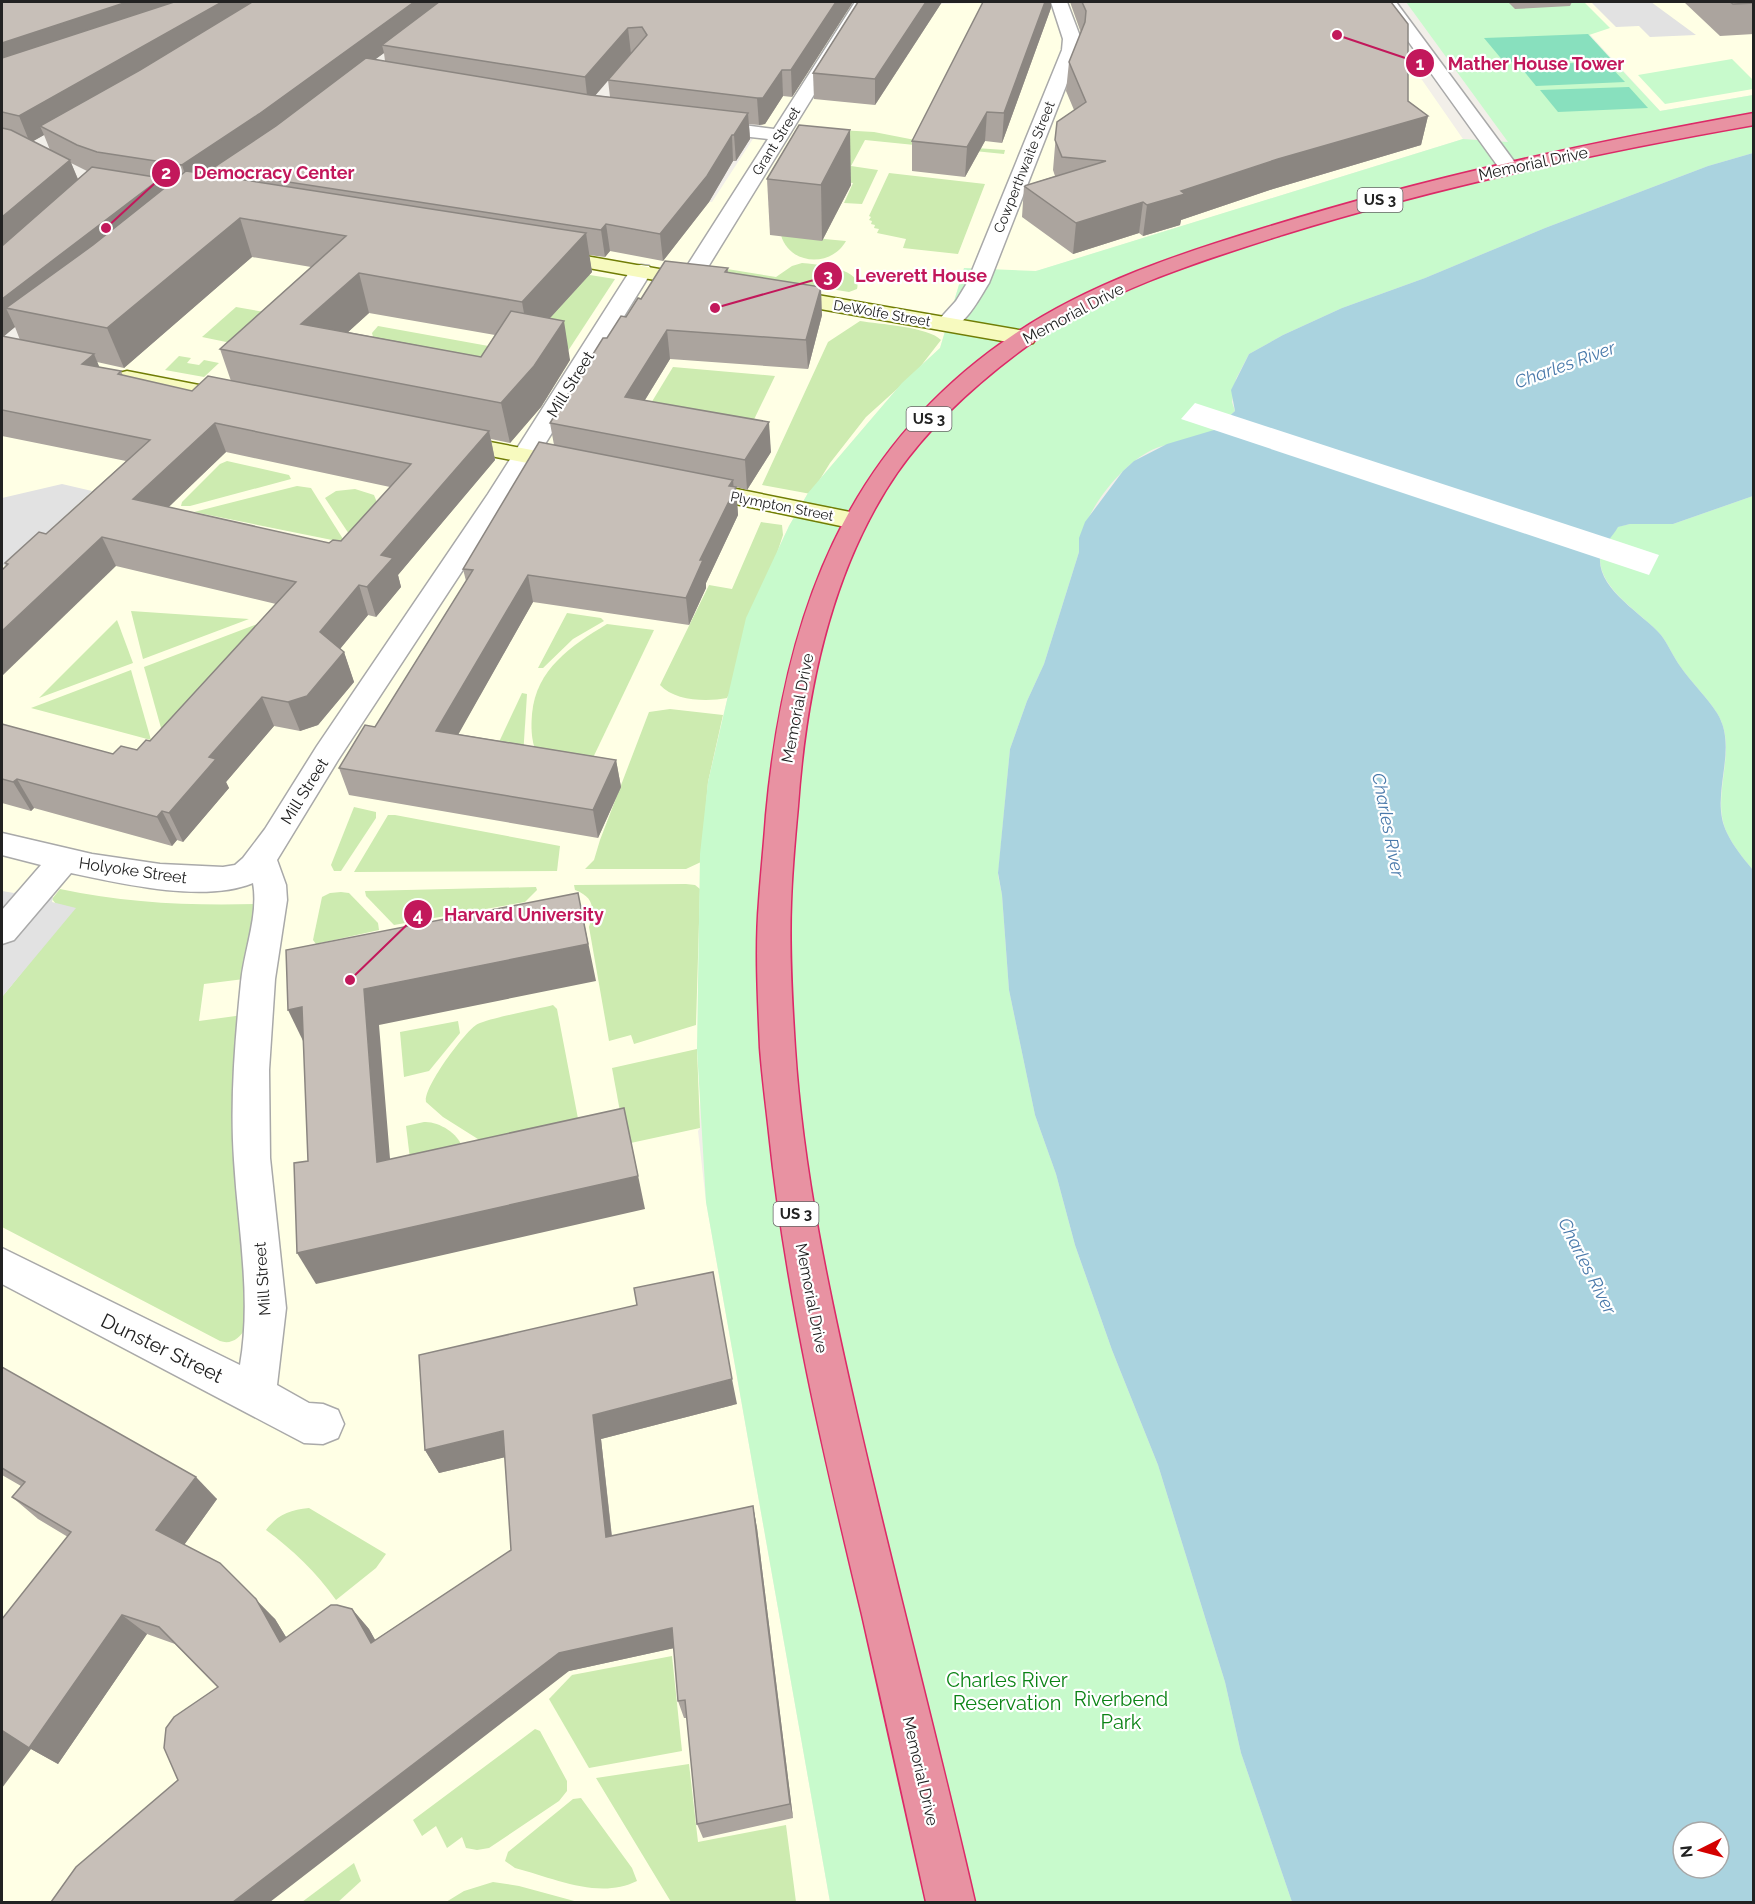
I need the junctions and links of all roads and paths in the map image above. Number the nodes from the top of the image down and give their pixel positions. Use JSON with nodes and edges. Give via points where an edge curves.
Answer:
{"nodes":[{"id":1,"x":863,"y":2,"type":"edge"},
{"id":2,"x":1059,"y":2,"type":"edge"},
{"id":3,"x":1388,"y":2,"type":"edge"},
{"id":4,"x":1754,"y":119,"type":"edge"},
{"id":5,"x":683,"y":123,"type":"edge"},
{"id":6,"x":780,"y":135,"type":"junction"},
{"id":7,"x":1509,"y":168,"type":"junction"},
{"id":8,"x":524,"y":251,"type":"edge"},
{"id":9,"x":641,"y":271,"type":"junction"},
{"id":10,"x":689,"y":280,"type":"junction"},
{"id":11,"x":716,"y":285,"type":"edge"},
{"id":12,"x":752,"y":291,"type":"edge"},
{"id":13,"x":946,"y":324,"type":"junction"},
{"id":14,"x":1025,"y":338,"type":"junction"},
{"id":15,"x":105,"y":373,"type":"edge"},
{"id":16,"x":255,"y":403,"type":"edge"},
{"id":17,"x":428,"y":437,"type":"edge"},
{"id":18,"x":526,"y":456,"type":"junction"},
{"id":19,"x":593,"y":469,"type":"edge"},
{"id":20,"x":675,"y":485,"type":"edge"},
{"id":21,"x":855,"y":521,"type":"junction"},
{"id":22,"x":2,"y":844,"type":"edge"},
{"id":23,"x":261,"y":860,"type":"junction"},
{"id":24,"x":63,"y":861,"type":"junction"},
{"id":25,"x":2,"y":931,"type":"edge"},
{"id":26,"x":2,"y":1265,"type":"edge"},
{"id":27,"x":255,"y":1394,"type":"junction"},
{"id":28,"x":323,"y":1424,"type":"dead end"},
{"id":29,"x":950,"y":1902,"type":"edge"}],
"edges":[{"from":1,"to":6,"type":"street","name":"Grant Street"},
{"from":2,"to":13,"type":"street","name":"Cowperthwaite Street","via":[[1072,39],[1071,50],[978,282]]},
{"from":3,"to":7,"type":"street"},
{"from":4,"to":7,"type":"highway","name":"Memorial Drive","number":"US 3"},
{"from":5,"to":6,"type":"street"},
{"from":6,"to":10,"type":"street","name":"Grant Street"},
{"from":7,"to":14,"type":"highway","name":"Memorial Drive","number":"US 3","via":[[1361,205],[1222,247],[1122,286]]},
{"from":8,"to":9,"type":"street"},
{"from":9,"to":10,"type":"street"},
{"from":9,"to":18,"type":"street","name":"Mill Street"},
{"from":10,"to":11,"type":"street"},
{"from":12,"to":13,"type":"street","name":"DeWolfe Street"},
{"from":13,"to":14,"type":"street","name":"DeWolfe Street"},
{"from":14,"to":21,"type":"highway","name":"Memorial Drive","number":"US 3","via":[[934,412],[890,464]]},
{"from":15,"to":16,"type":"street"},
{"from":17,"to":18,"type":"street"},
{"from":18,"to":19,"type":"street"},
{"from":18,"to":23,"type":"street","name":"Mill Street","via":[[327,753]]},
{"from":20,"to":21,"type":"street","name":"Plympton Street"},
{"from":21,"to":29,"type":"highway","name":"Memorial Drive","number":"US 3","via":[[814,626],[788,747],[774,902],[778,1060],[789,1169],[817,1330]]},
{"from":22,"to":24,"type":"street","name":"Holyoke Street"},
{"from":23,"to":24,"type":"street","name":"Holyoke Street","via":[[245,873],[217,879],[146,875]]},
{"from":23,"to":27,"type":"street","name":"Mill Street","via":[[272,900],[258,979],[251,1070],[252,1158],[266,1308]]},
{"from":24,"to":25,"type":"street"},
{"from":26,"to":27,"type":"street","name":"Dunster Street"},
{"from":27,"to":28,"type":"street","name":"Dunster Street","via":[[304,1423]]}]}
